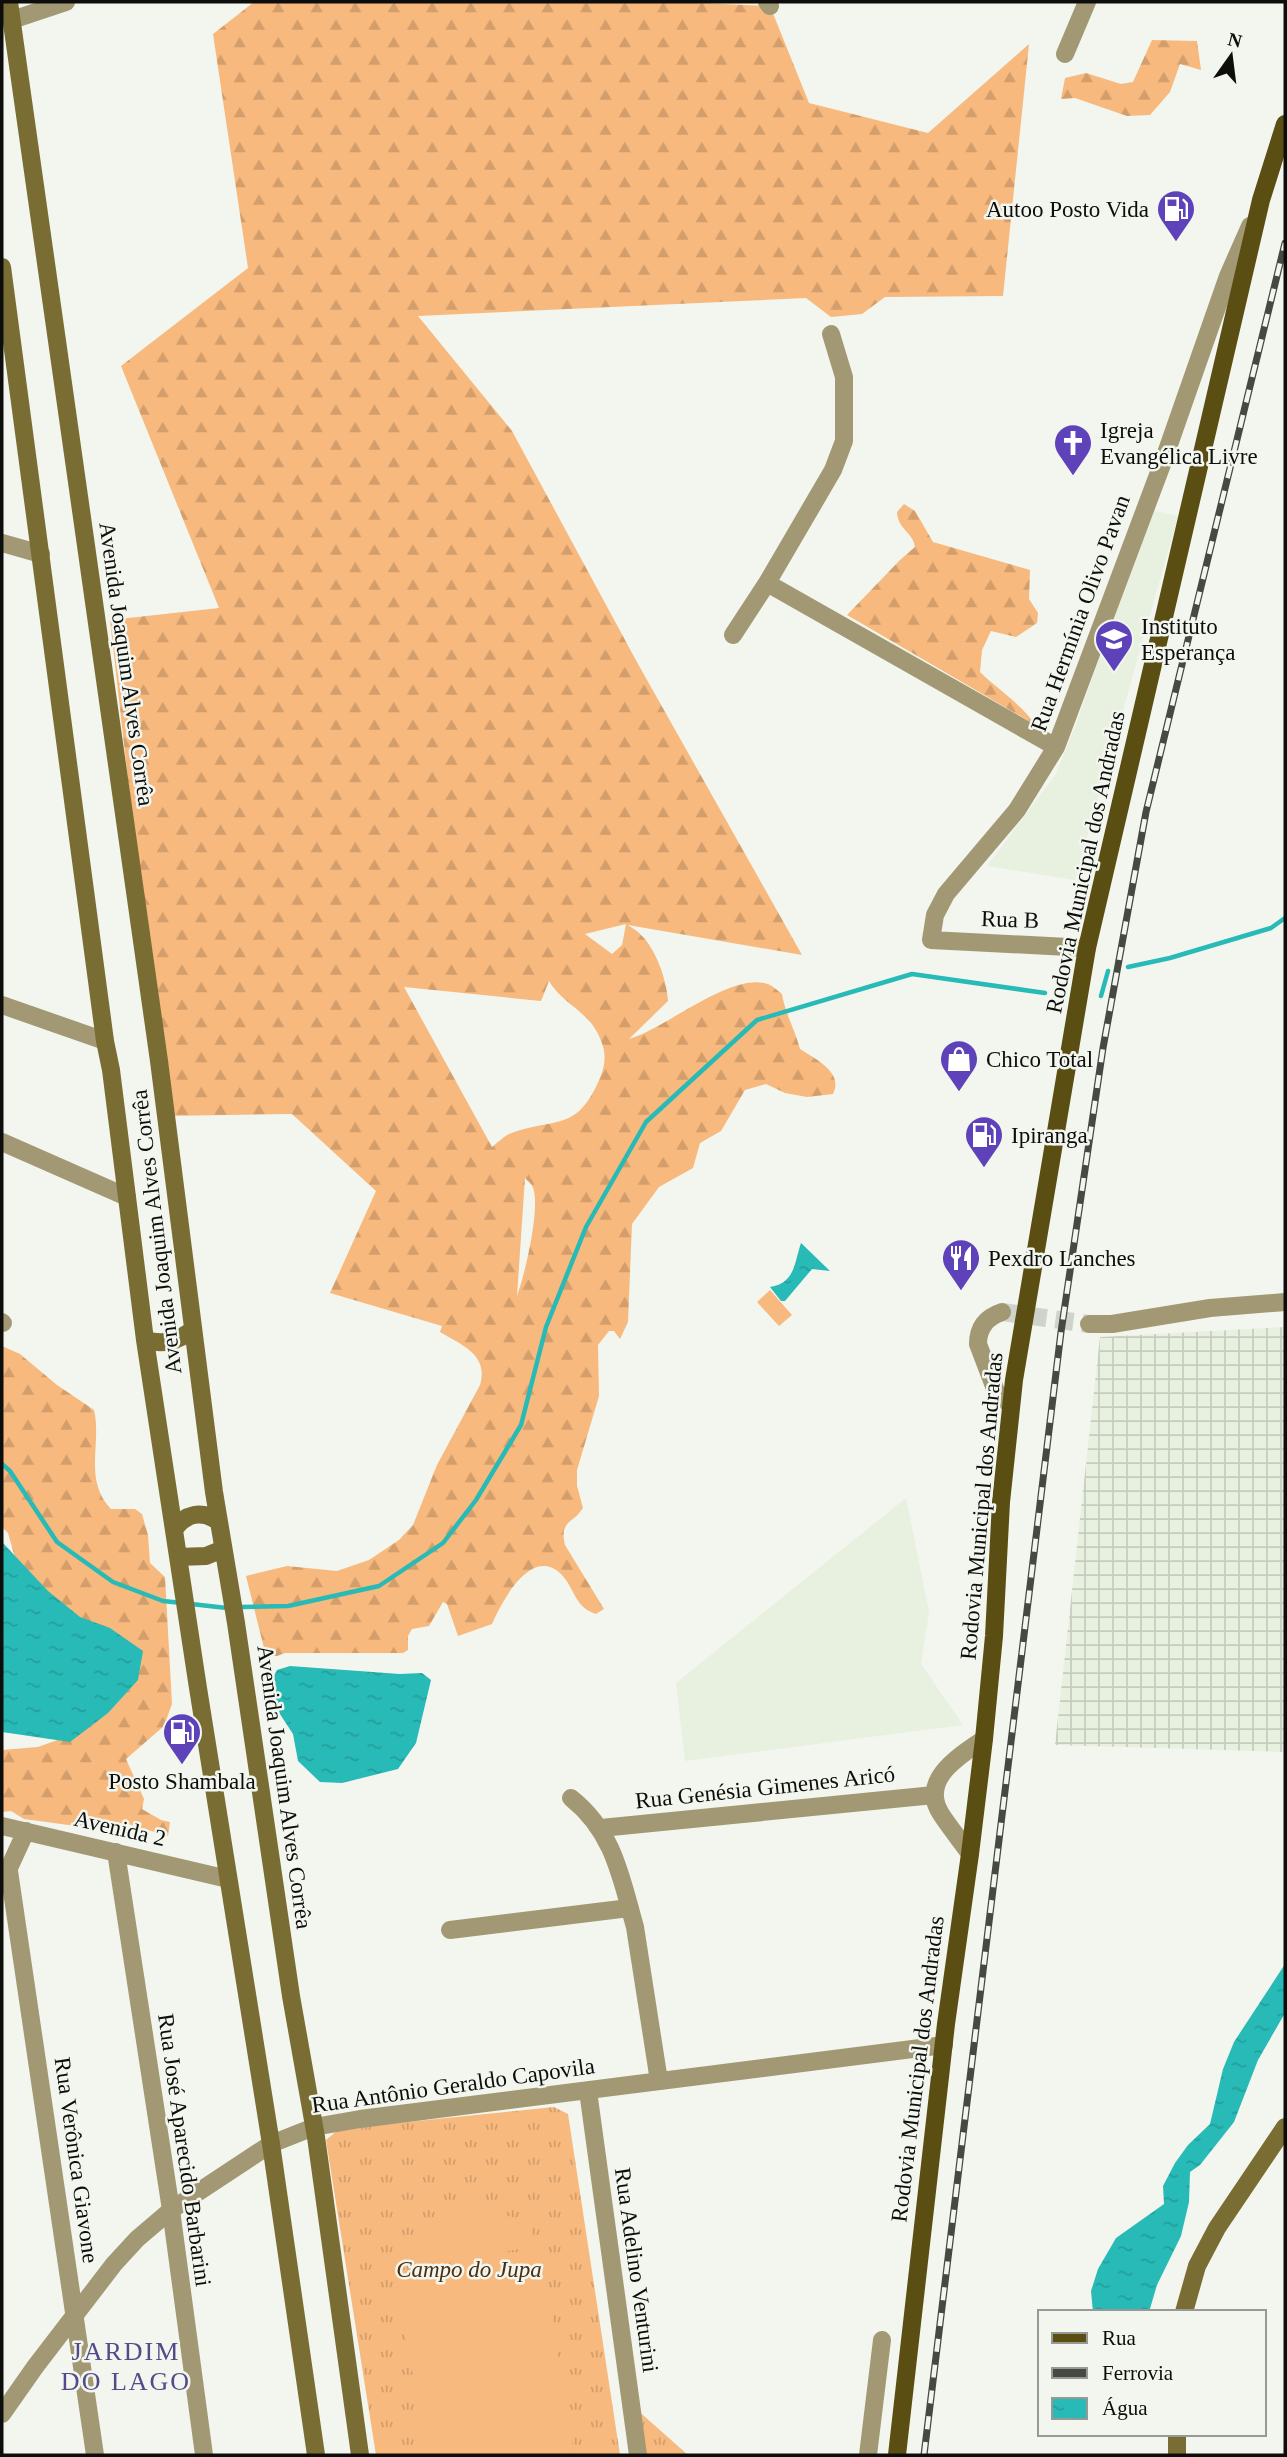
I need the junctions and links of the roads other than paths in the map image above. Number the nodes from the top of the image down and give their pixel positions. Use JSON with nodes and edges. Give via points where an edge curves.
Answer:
{"nodes":[{"id":1,"x":9,"y":2,"type":"edge"},
{"id":2,"x":66,"y":2,"type":"edge"},
{"id":3,"x":1087,"y":2,"type":"edge"},
{"id":4,"x":12,"y":20,"type":"junction"},
{"id":5,"x":1065,"y":54,"type":"dead end"},
{"id":6,"x":1285,"y":124,"type":"edge"},
{"id":7,"x":1261,"y":200,"type":"junction"},
{"id":8,"x":2,"y":267,"type":"edge"},
{"id":9,"x":831,"y":334,"type":"dead end"},
{"id":10,"x":8,"y":348,"type":"edge"},
{"id":11,"x":2,"y":542,"type":"edge"},
{"id":12,"x":41,"y":554,"type":"junction"},
{"id":13,"x":767,"y":583,"type":"junction"},
{"id":14,"x":733,"y":635,"type":"dead end"},
{"id":15,"x":1056,"y":747,"type":"junction"},
{"id":16,"x":931,"y":940,"type":"joint"},
{"id":17,"x":1087,"y":948,"type":"junction"},
{"id":18,"x":2,"y":1005,"type":"edge"},
{"id":19,"x":105,"y":1041,"type":"junction"},
{"id":20,"x":2,"y":1142,"type":"edge"},
{"id":21,"x":127,"y":1197,"type":"junction"},
{"id":22,"x":1285,"y":1302,"type":"edge"},
{"id":23,"x":1002,"y":1312,"type":"dead end"},
{"id":24,"x":1089,"y":1324,"type":"tunnel mouth"},
{"id":25,"x":192,"y":1330,"type":"junction"},
{"id":26,"x":145,"y":1340,"type":"junction"},
{"id":27,"x":1011,"y":1405,"type":"junction"},
{"id":28,"x":218,"y":1521,"type":"junction"},
{"id":29,"x":174,"y":1530,"type":"junction"},
{"id":30,"x":223,"y":1549,"type":"junction"},
{"id":31,"x":178,"y":1557,"type":"junction"},
{"id":32,"x":984,"y":1739,"type":"junction"},
{"id":33,"x":934,"y":1795,"type":"junction"},
{"id":34,"x":571,"y":1798,"type":"dead end"},
{"id":35,"x":2,"y":1826,"type":"edge"},
{"id":36,"x":601,"y":1828,"type":"junction"},
{"id":37,"x":26,"y":1831,"type":"junction"},
{"id":38,"x":116,"y":1852,"type":"junction"},
{"id":39,"x":970,"y":1854,"type":"junction"},
{"id":40,"x":5,"y":1878,"type":"edge"},
{"id":41,"x":228,"y":1879,"type":"junction"},
{"id":42,"x":629,"y":1908,"type":"junction"},
{"id":43,"x":450,"y":1930,"type":"dead end"},
{"id":44,"x":944,"y":2045,"type":"junction"},
{"id":45,"x":659,"y":2081,"type":"junction"},
{"id":46,"x":589,"y":2091,"type":"junction"},
{"id":47,"x":314,"y":2127,"type":"junction"},
{"id":48,"x":1285,"y":2127,"type":"edge"},
{"id":49,"x":271,"y":2144,"type":"junction"},
{"id":50,"x":171,"y":2210,"type":"junction"},
{"id":51,"x":1185,"y":2310,"type":"edge"},
{"id":52,"x":75,"y":2314,"type":"junction"},
{"id":53,"x":882,"y":2340,"type":"dead end"},
{"id":54,"x":2,"y":2414,"type":"edge"},
{"id":55,"x":1177,"y":2436,"type":"edge"},
{"id":56,"x":95,"y":2455,"type":"edge"},
{"id":57,"x":204,"y":2455,"type":"edge"},
{"id":58,"x":316,"y":2455,"type":"edge"},
{"id":59,"x":360,"y":2455,"type":"edge"},
{"id":60,"x":638,"y":2455,"type":"edge"},
{"id":61,"x":868,"y":2455,"type":"edge"},
{"id":62,"x":897,"y":2455,"type":"edge"},
{"id":63,"x":1177,"y":2455,"type":"edge"}],
"edges":[{"from":1,"to":4,"type":"main road","name":"Avenida Joaquim Alves Corrêa"},
{"from":2,"to":4,"type":"street"},
{"from":3,"to":5,"type":"street"},
{"from":4,"to":25,"type":"main road","name":"Avenida Joaquim Alves Corrêa","via":[[159,1061]]},
{"from":6,"to":7,"type":"main road","name":"Rodovia Municipal dos Andradas"},
{"from":7,"to":15,"type":"street","name":"Rua Hermínia Olivo Pavan","via":[[1228,276]]},
{"from":7,"to":17,"type":"main road","name":"Rodovia Municipal dos Andradas"},
{"from":8,"to":10,"type":"main road","name":"Avenida Joaquim Alves Corrêa"},
{"from":9,"to":13,"type":"street","via":[[844,377],[844,441],[833,470]]},
{"from":10,"to":12,"type":"main road","name":"Avenida Joaquim Alves Corrêa"},
{"from":11,"to":12,"type":"street"},
{"from":12,"to":19,"type":"main road","name":"Avenida Joaquim Alves Corrêa"},
{"from":13,"to":14,"type":"street"},
{"from":13,"to":15,"type":"street"},
{"from":15,"to":16,"type":"street","name":"Rua Hermínia Olivo Pavan","via":[[1017,810],[946,894],[935,915]]},
{"from":16,"to":17,"type":"street","name":"Rua B"},
{"from":17,"to":27,"type":"main road","name":"Rodovia Municipal dos Andradas"},
{"from":18,"to":19,"type":"street"},
{"from":19,"to":21,"type":"main road","name":"Avenida Joaquim Alves Corrêa"},
{"from":20,"to":21,"type":"street"},
{"from":21,"to":26,"type":"main road","name":"Avenida Joaquim Alves Corrêa"},
{"from":22,"to":24,"type":"street"},
{"from":23,"to":27,"type":"street","via":[[984,1323],[978,1345],[997,1394]]},
{"from":25,"to":26,"type":"main road","via":[[175,1341]]},
{"from":25,"to":28,"type":"main road","name":"Avenida Joaquim Alves Corrêa"},
{"from":26,"to":29,"type":"main road","name":"Avenida Joaquim Alves Corrêa"},
{"from":27,"to":32,"type":"main road","name":"Rodovia Municipal dos Andradas"},
{"from":28,"to":29,"type":"main road","via":[[194,1514],[178,1522]]},
{"from":28,"to":30,"type":"main road","name":"Avenida Joaquim Alves Corrêa"},
{"from":29,"to":31,"type":"main road","name":"Avenida Joaquim Alves Corrêa"},
{"from":30,"to":31,"type":"main road","via":[[206,1556]]},
{"from":30,"to":47,"type":"main road","name":"Avenida Joaquim Alves Corrêa"},
{"from":31,"to":41,"type":"main road","name":"Avenida Joaquim Alves Corrêa"},
{"from":32,"to":33,"type":"street","via":[[945,1769]]},
{"from":32,"to":39,"type":"main road","name":"Rodovia Municipal dos Andradas"},
{"from":33,"to":36,"type":"street","name":"Rua Genésia Gimenes Aricó"},
{"from":33,"to":39,"type":"street","via":[[940,1813]]},
{"from":34,"to":36,"type":"street"},
{"from":35,"to":37,"type":"street","name":"Avenida 2"},
{"from":36,"to":42,"type":"street"},
{"from":37,"to":38,"type":"street","name":"Avenida 2"},
{"from":37,"to":40,"type":"street"},
{"from":38,"to":41,"type":"street","name":"Avenida 2"},
{"from":38,"to":50,"type":"street","name":"Rua José Aparecido Barbarini"},
{"from":39,"to":44,"type":"main road","name":"Rodovia Municipal dos Andradas"},
{"from":40,"to":52,"type":"street","name":"Rua Verônica Giavone"},
{"from":41,"to":49,"type":"main road","name":"Avenida Joaquim Alves Corrêa"},
{"from":42,"to":43,"type":"street"},
{"from":42,"to":45,"type":"street"},
{"from":44,"to":45,"type":"street","name":"Rua Antônio Geraldo Capovila"},
{"from":44,"to":62,"type":"main road","name":"Rodovia Municipal dos Andradas"},
{"from":45,"to":46,"type":"street","name":"Rua Antônio Geraldo Capovila"},
{"from":46,"to":47,"type":"street","name":"Rua Antônio Geraldo Capovila"},
{"from":46,"to":60,"type":"street","name":"Rua Adelino Venturini"},
{"from":47,"to":49,"type":"street","name":"Rua Antônio Geraldo Capovila"},
{"from":47,"to":59,"type":"main road","name":"Avenida Joaquim Alves Corrêa"},
{"from":48,"to":51,"type":"main road","via":[[1217,2228],[1197,2266]]},
{"from":49,"to":50,"type":"street","name":"Rua Antônio Geraldo Capovila"},
{"from":49,"to":58,"type":"main road","name":"Avenida Joaquim Alves Corrêa"},
{"from":50,"to":52,"type":"street","name":"Rua Antônio Geraldo Capovila","via":[[137,2239]]},
{"from":50,"to":57,"type":"street","name":"Rua José Aparecido Barbarini"},
{"from":52,"to":54,"type":"street","name":"Rua Antônio Geraldo Capovila"},
{"from":52,"to":56,"type":"street","name":"Rua Verônica Giavone"},
{"from":53,"to":61,"type":"street"},
{"from":55,"to":63,"type":"main road"}]}
